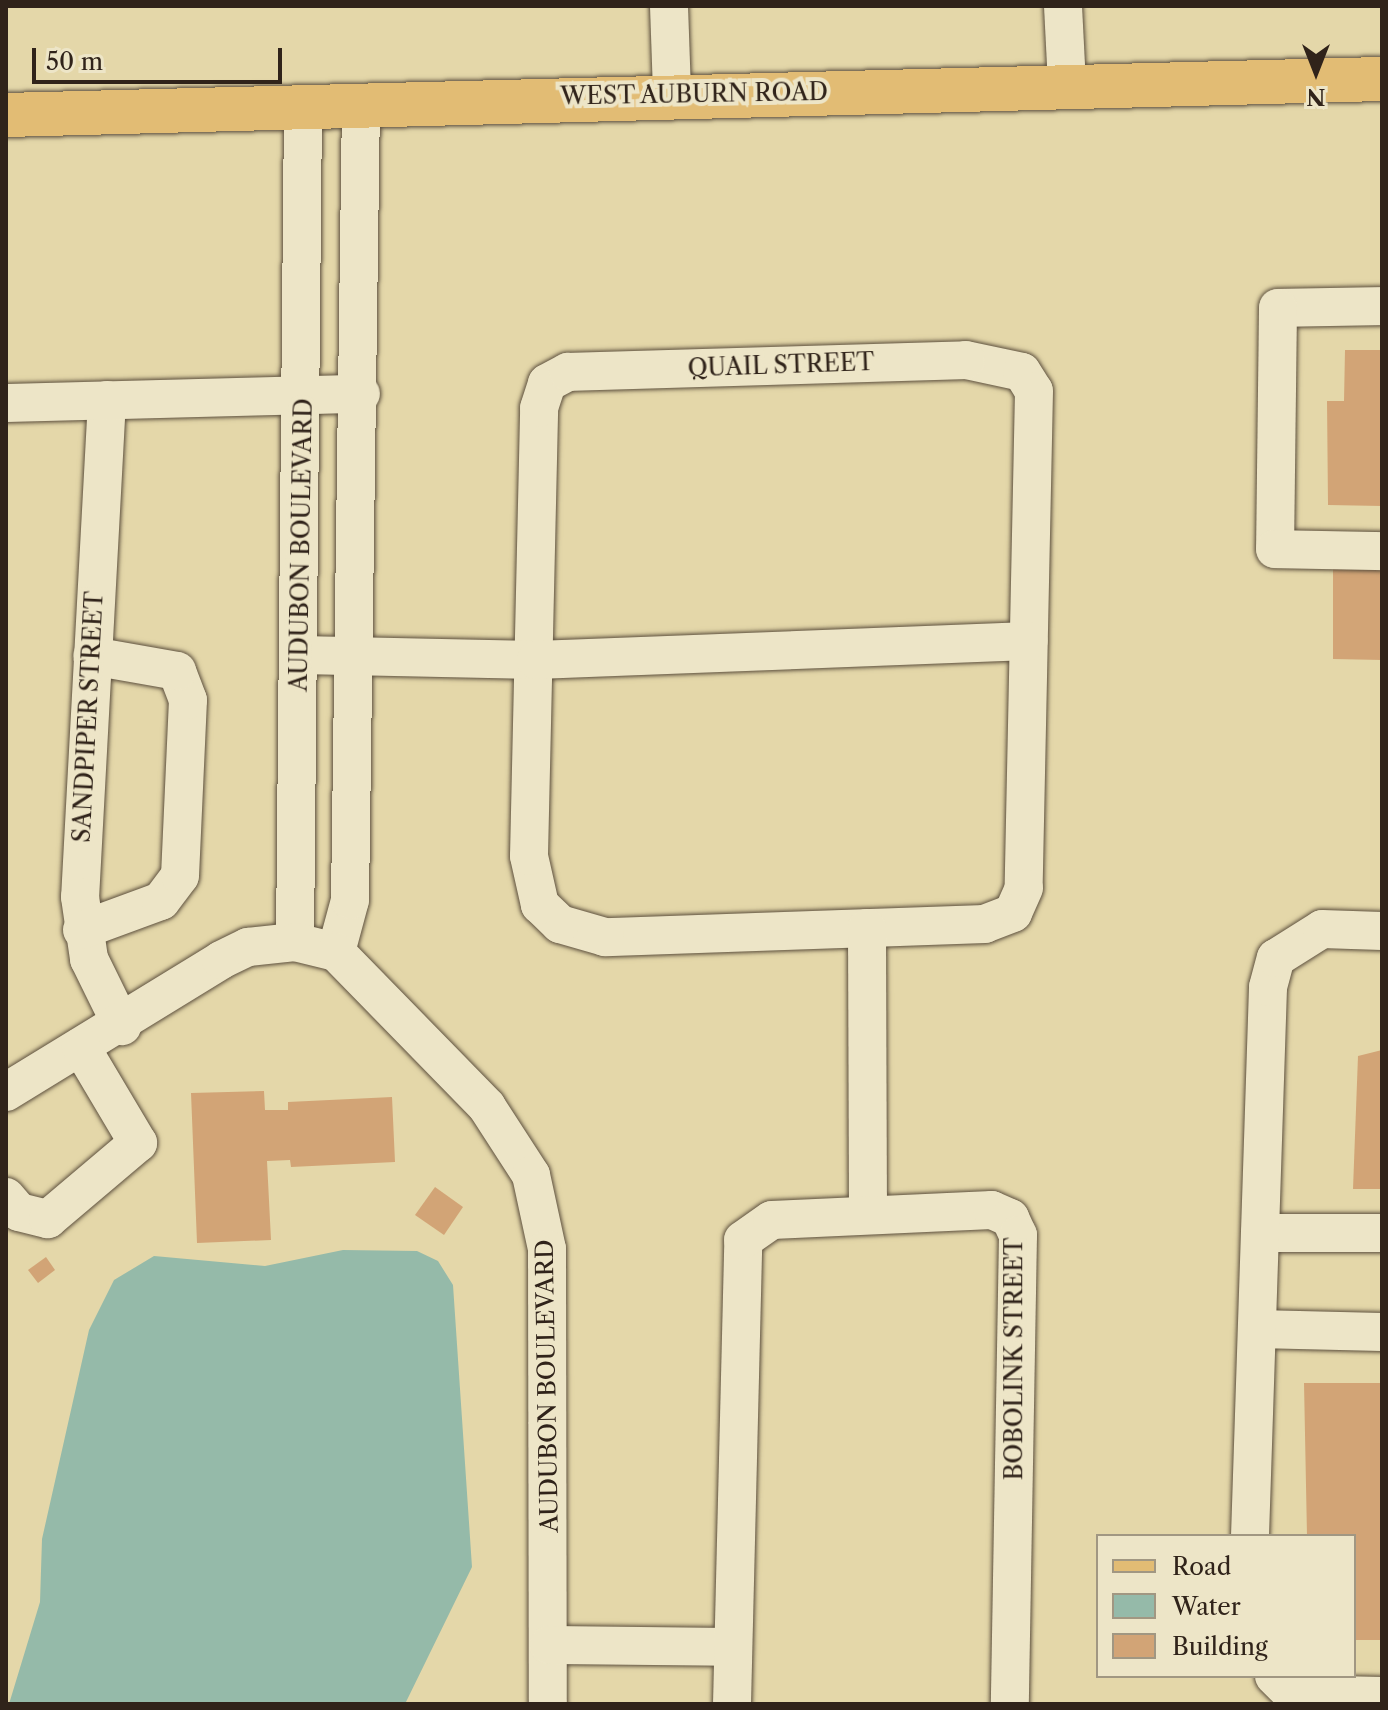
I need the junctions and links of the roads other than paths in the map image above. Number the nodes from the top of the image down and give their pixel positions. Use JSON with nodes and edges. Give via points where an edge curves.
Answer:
{"nodes":[{"id":1,"x":669,"y":6,"type":"edge"},
{"id":2,"x":1063,"y":6,"type":"edge"},
{"id":3,"x":1382,"y":79,"type":"edge"},
{"id":4,"x":1067,"y":86,"type":"junction"},
{"id":5,"x":672,"y":94,"type":"junction"},
{"id":6,"x":361,"y":103,"type":"junction"},
{"id":7,"x":303,"y":106,"type":"junction"},
{"id":8,"x":6,"y":115,"type":"edge"},
{"id":9,"x":1382,"y":306,"type":"edge"},
{"id":10,"x":361,"y":394,"type":"junction"},
{"id":11,"x":303,"y":396,"type":"junction"},
{"id":12,"x":107,"y":400,"type":"junction"},
{"id":13,"x":6,"y":403,"type":"edge"},
{"id":14,"x":1382,"y":551,"type":"edge"},
{"id":15,"x":1029,"y":641,"type":"junction"},
{"id":16,"x":300,"y":655,"type":"junction"},
{"id":17,"x":92,"y":656,"type":"junction"},
{"id":18,"x":357,"y":656,"type":"junction"},
{"id":19,"x":536,"y":660,"type":"junction"},
{"id":20,"x":867,"y":928,"type":"junction"},
{"id":21,"x":82,"y":930,"type":"junction"},
{"id":22,"x":1382,"y":931,"type":"edge"},
{"id":23,"x":295,"y":942,"type":"junction"},
{"id":24,"x":336,"y":952,"type":"junction"},
{"id":25,"x":122,"y":1026,"type":"junction"},
{"id":26,"x":81,"y":1047,"type":"junction"},
{"id":27,"x":6,"y":1092,"type":"edge"},
{"id":28,"x":6,"y":1197,"type":"edge"},
{"id":29,"x":868,"y":1215,"type":"junction"},
{"id":30,"x":1260,"y":1233,"type":"junction"},
{"id":31,"x":1382,"y":1233,"type":"edge"},
{"id":32,"x":1257,"y":1329,"type":"junction"},
{"id":33,"x":1382,"y":1332,"type":"edge"},
{"id":34,"x":1250,"y":1534,"type":"edge"},
{"id":35,"x":549,"y":1645,"type":"junction"},
{"id":36,"x":733,"y":1647,"type":"junction"},
{"id":37,"x":1276,"y":1678,"type":"edge"},
{"id":38,"x":1382,"y":1696,"type":"edge"},
{"id":39,"x":548,"y":1704,"type":"edge"},
{"id":40,"x":732,"y":1704,"type":"edge"},
{"id":41,"x":1010,"y":1704,"type":"edge"}],
"edges":[{"from":1,"to":5,"type":"street"},
{"from":2,"to":4,"type":"street"},
{"from":3,"to":4,"type":"main road","name":"WEST AUBURN ROAD"},
{"from":4,"to":5,"type":"main road","name":"WEST AUBURN ROAD"},
{"from":5,"to":6,"type":"main road","name":"WEST AUBURN ROAD"},
{"from":6,"to":7,"type":"main road","name":"WEST AUBURN ROAD"},
{"from":6,"to":10,"type":"street"},
{"from":7,"to":8,"type":"main road","name":"WEST AUBURN ROAD"},
{"from":7,"to":11,"type":"street","name":"AUDUBON BOULEVARD"},
{"from":9,"to":14,"type":"street","via":[[1278,308],[1275,549]]},
{"from":10,"to":11,"type":"street"},
{"from":10,"to":18,"type":"street"},
{"from":11,"to":12,"type":"street"},
{"from":11,"to":16,"type":"street","name":"AUDUBON BOULEVARD"},
{"from":12,"to":13,"type":"street"},
{"from":12,"to":17,"type":"street","name":"SANDPIPER STREET"},
{"from":15,"to":19,"type":"street"},
{"from":15,"to":19,"type":"street","name":"QUAIL STREET","via":[[1034,391],[1022,372],[966,360],[568,372],[547,383],[539,408]]},
{"from":15,"to":20,"type":"street","name":"QUAIL STREET","via":[[1024,888],[1013,913],[985,924]]},
{"from":16,"to":18,"type":"street"},
{"from":16,"to":23,"type":"street","name":"AUDUBON BOULEVARD"},
{"from":17,"to":21,"type":"street","name":"SANDPIPER STREET"},
{"from":17,"to":21,"type":"street","via":[[177,671],[188,700],[180,876],[161,901]]},
{"from":18,"to":19,"type":"street"},
{"from":18,"to":24,"type":"street","via":[[350,900]]},
{"from":19,"to":20,"type":"street","name":"QUAIL STREET","via":[[529,856],[540,905],[560,924],[605,937]]},
{"from":20,"to":29,"type":"street"},
{"from":21,"to":25,"type":"street","name":"SANDPIPER STREET"},
{"from":22,"to":30,"type":"street","via":[[1322,929],[1276,958],[1268,987]]},
{"from":23,"to":24,"type":"street"},
{"from":23,"to":25,"type":"street","via":[[248,947],[221,960]]},
{"from":24,"to":35,"type":"street","name":"AUDUBON BOULEVARD","via":[[487,1107],[531,1175],[547,1249],[551,1349]]},
{"from":25,"to":26,"type":"street"},
{"from":26,"to":27,"type":"street"},
{"from":26,"to":28,"type":"street","via":[[138,1143],[48,1219],[19,1212]]},
{"from":29,"to":36,"type":"street","name":"BOBOLINK STREET","via":[[772,1220],[743,1240]]},
{"from":29,"to":41,"type":"street","name":"BOBOLINK STREET","via":[[992,1210],[1010,1218],[1018,1235]]},
{"from":30,"to":31,"type":"street"},
{"from":30,"to":32,"type":"street"},
{"from":32,"to":33,"type":"street"},
{"from":32,"to":34,"type":"street"},
{"from":35,"to":36,"type":"street"},
{"from":35,"to":39,"type":"street","name":"AUDUBON BOULEVARD"},
{"from":36,"to":40,"type":"street","name":"BOBOLINK STREET"},
{"from":37,"to":38,"type":"street","via":[[1292,1694]]}]}
